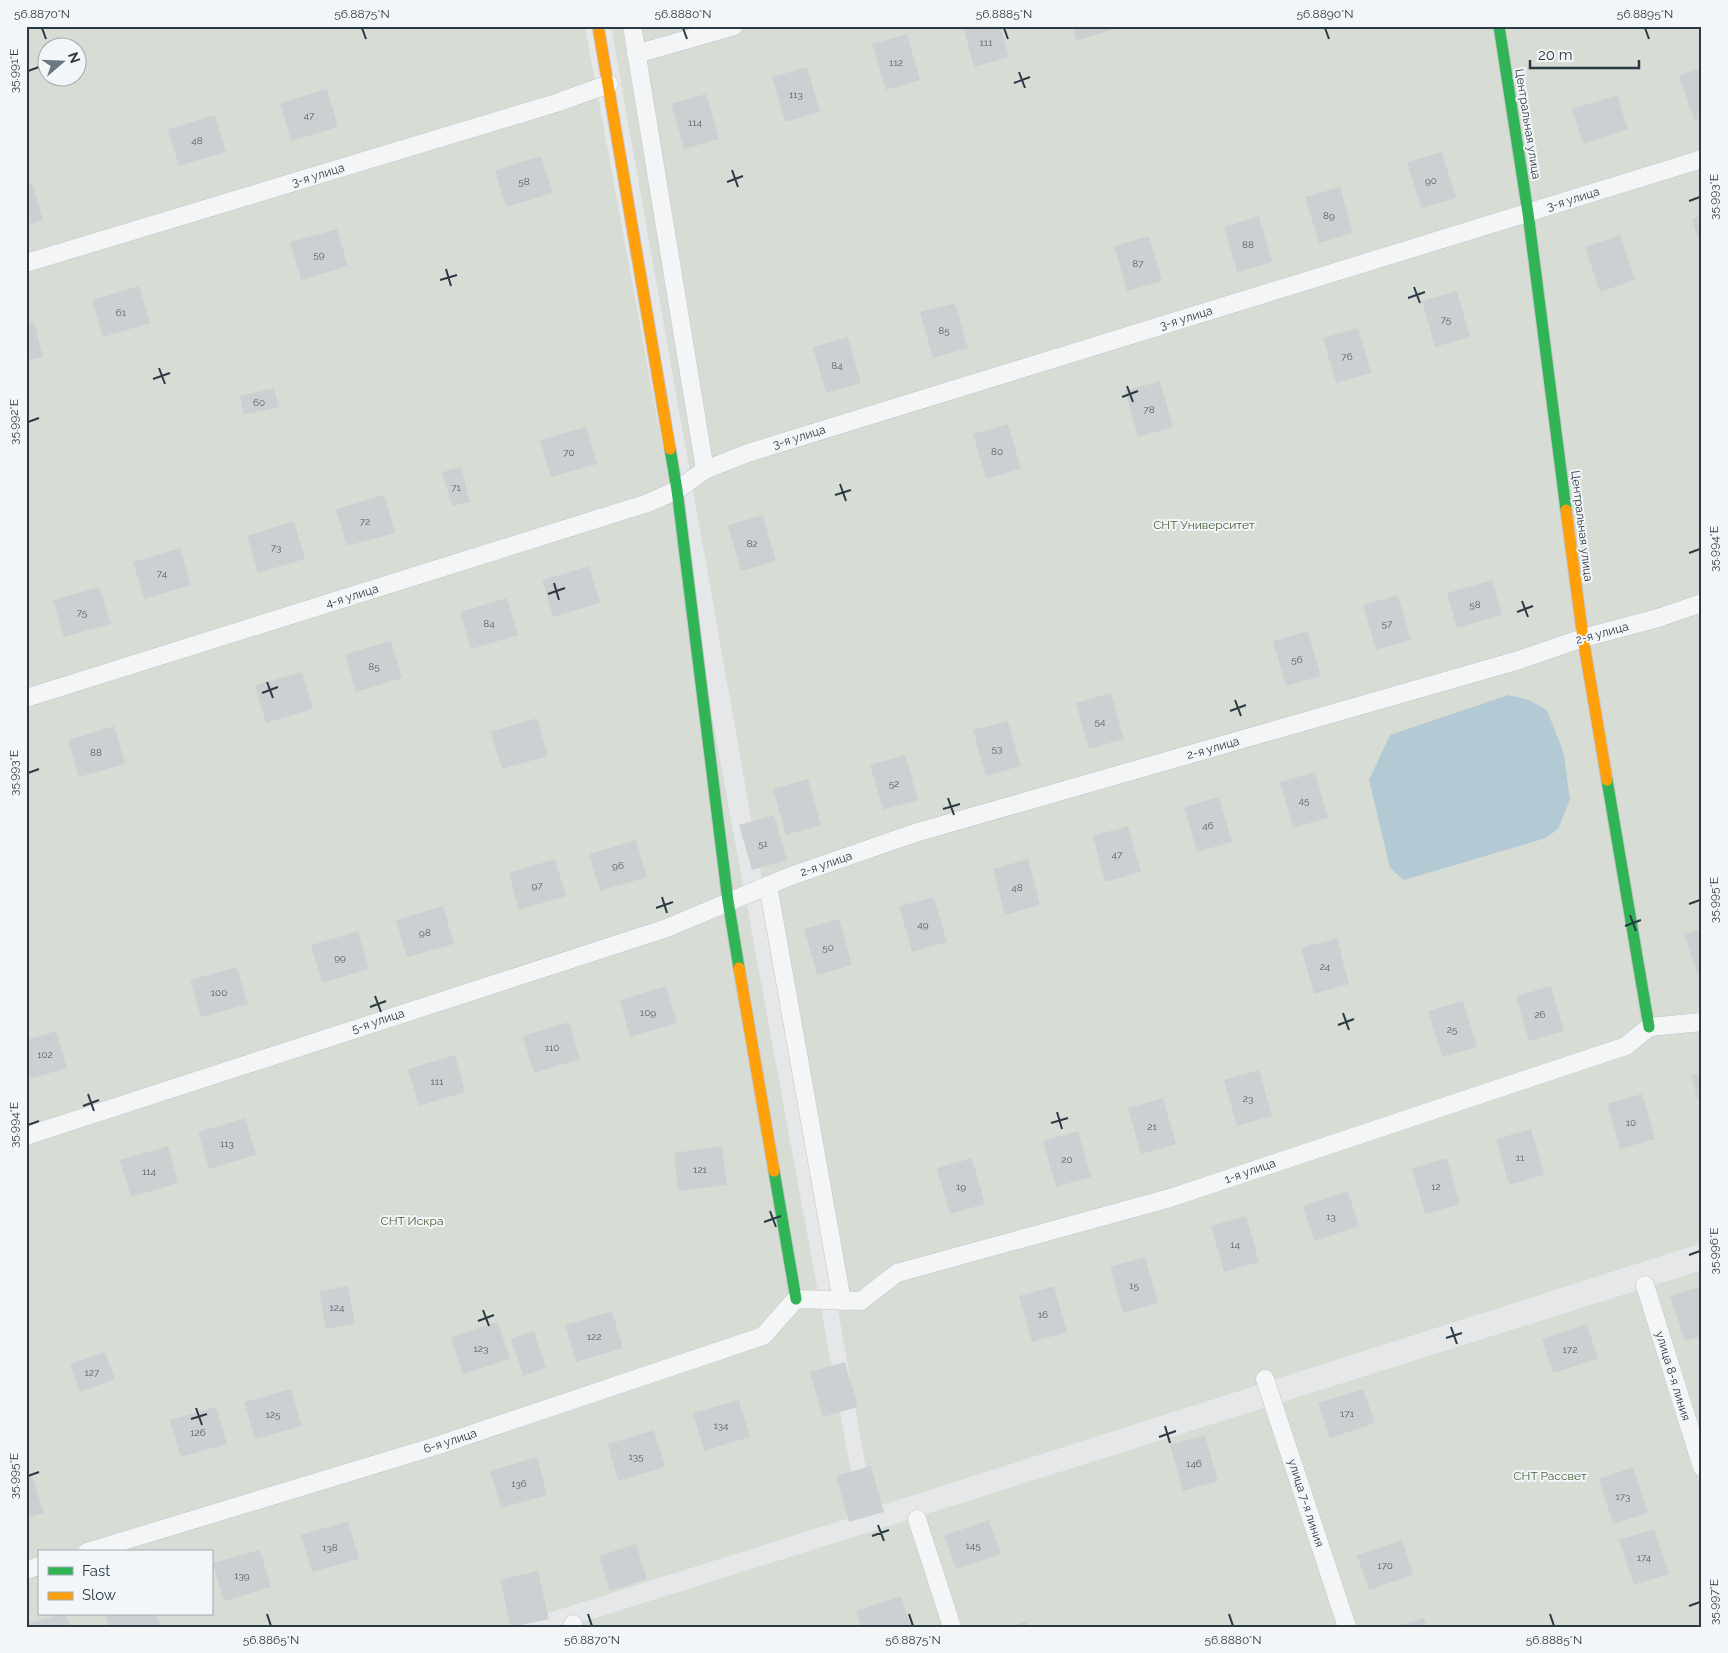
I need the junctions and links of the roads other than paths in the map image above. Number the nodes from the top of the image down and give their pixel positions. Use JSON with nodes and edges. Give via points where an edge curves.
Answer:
{"nodes":[{"id":1,"x":598,"y":26,"type":"edge"},
{"id":2,"x":632,"y":26,"type":"edge"},
{"id":3,"x":734,"y":26,"type":"edge"},
{"id":4,"x":1499,"y":26,"type":"edge"},
{"id":5,"x":636,"y":54,"type":"junction"},
{"id":6,"x":609,"y":84,"type":"junction"},
{"id":7,"x":1702,"y":159,"type":"edge"},
{"id":8,"x":1528,"y":213,"type":"junction"},
{"id":9,"x":26,"y":262,"type":"edge"},
{"id":10,"x":705,"y":470,"type":"junction"},
{"id":11,"x":677,"y":490,"type":"junction"},
{"id":12,"x":1702,"y":603,"type":"edge"},
{"id":13,"x":1583,"y":638,"type":"junction"},
{"id":14,"x":26,"y":698,"type":"edge"},
{"id":15,"x":768,"y":885,"type":"junction"},
{"id":16,"x":728,"y":901,"type":"junction"},
{"id":17,"x":1702,"y":1022,"type":"edge"},
{"id":18,"x":1649,"y":1027,"type":"junction"},
{"id":19,"x":26,"y":1136,"type":"edge"},
{"id":20,"x":1645,"y":1285,"type":"dead end"},
{"id":21,"x":796,"y":1299,"type":"junction"},
{"id":22,"x":842,"y":1301,"type":"junction"},
{"id":23,"x":1265,"y":1379,"type":"dead end"},
{"id":24,"x":1702,"y":1467,"type":"edge"},
{"id":25,"x":917,"y":1519,"type":"dead end"},
{"id":26,"x":94,"y":1550,"type":"edge"},
{"id":27,"x":38,"y":1566,"type":"edge"},
{"id":28,"x":26,"y":1570,"type":"edge"},
{"id":29,"x":952,"y":1627,"type":"edge"},
{"id":30,"x":1347,"y":1627,"type":"edge"}],
"edges":[{"from":1,"to":6,"type":"street"},
{"from":2,"to":5,"type":"lane"},
{"from":3,"to":5,"type":"lane"},
{"from":4,"to":8,"type":"street","name":"Центральная улица"},
{"from":5,"to":10,"type":"lane"},
{"from":6,"to":9,"type":"lane","name":"3-я улица","via":[[556,103]]},
{"from":6,"to":11,"type":"street"},
{"from":7,"to":8,"type":"lane","name":"3-я улица"},
{"from":8,"to":10,"type":"lane","name":"3-я улица","via":[[757,450]]},
{"from":8,"to":13,"type":"street","name":"Центральная улица"},
{"from":10,"to":11,"type":"lane","name":"3-я улица"},
{"from":11,"to":14,"type":"lane","name":"4-я улица","via":[[648,503]]},
{"from":11,"to":16,"type":"street"},
{"from":12,"to":13,"type":"lane","name":"2-я улица"},
{"from":13,"to":15,"type":"lane","name":"2-я улица","via":[[1519,660],[915,833]]},
{"from":13,"to":18,"type":"street","name":"Центральная улица"},
{"from":15,"to":16,"type":"lane","name":"2-я улица"},
{"from":15,"to":22,"type":"lane"},
{"from":16,"to":19,"type":"lane","name":"5-я улица","via":[[667,928]]},
{"from":16,"to":21,"type":"street"},
{"from":17,"to":18,"type":"lane"},
{"from":18,"to":22,"type":"lane","name":"1-я улица","via":[[1626,1046],[1170,1198],[897,1274],[861,1301]]},
{"from":20,"to":24,"type":"lane","name":"улица 8-я линия"},
{"from":21,"to":22,"type":"lane","name":"1-я улица"},
{"from":21,"to":26,"type":"lane","name":"6-я улица","via":[[763,1336],[439,1445]]},
{"from":23,"to":30,"type":"lane","name":"улица 7-я линия"},
{"from":25,"to":29,"type":"lane"},
{"from":27,"to":28,"type":"lane"}]}
